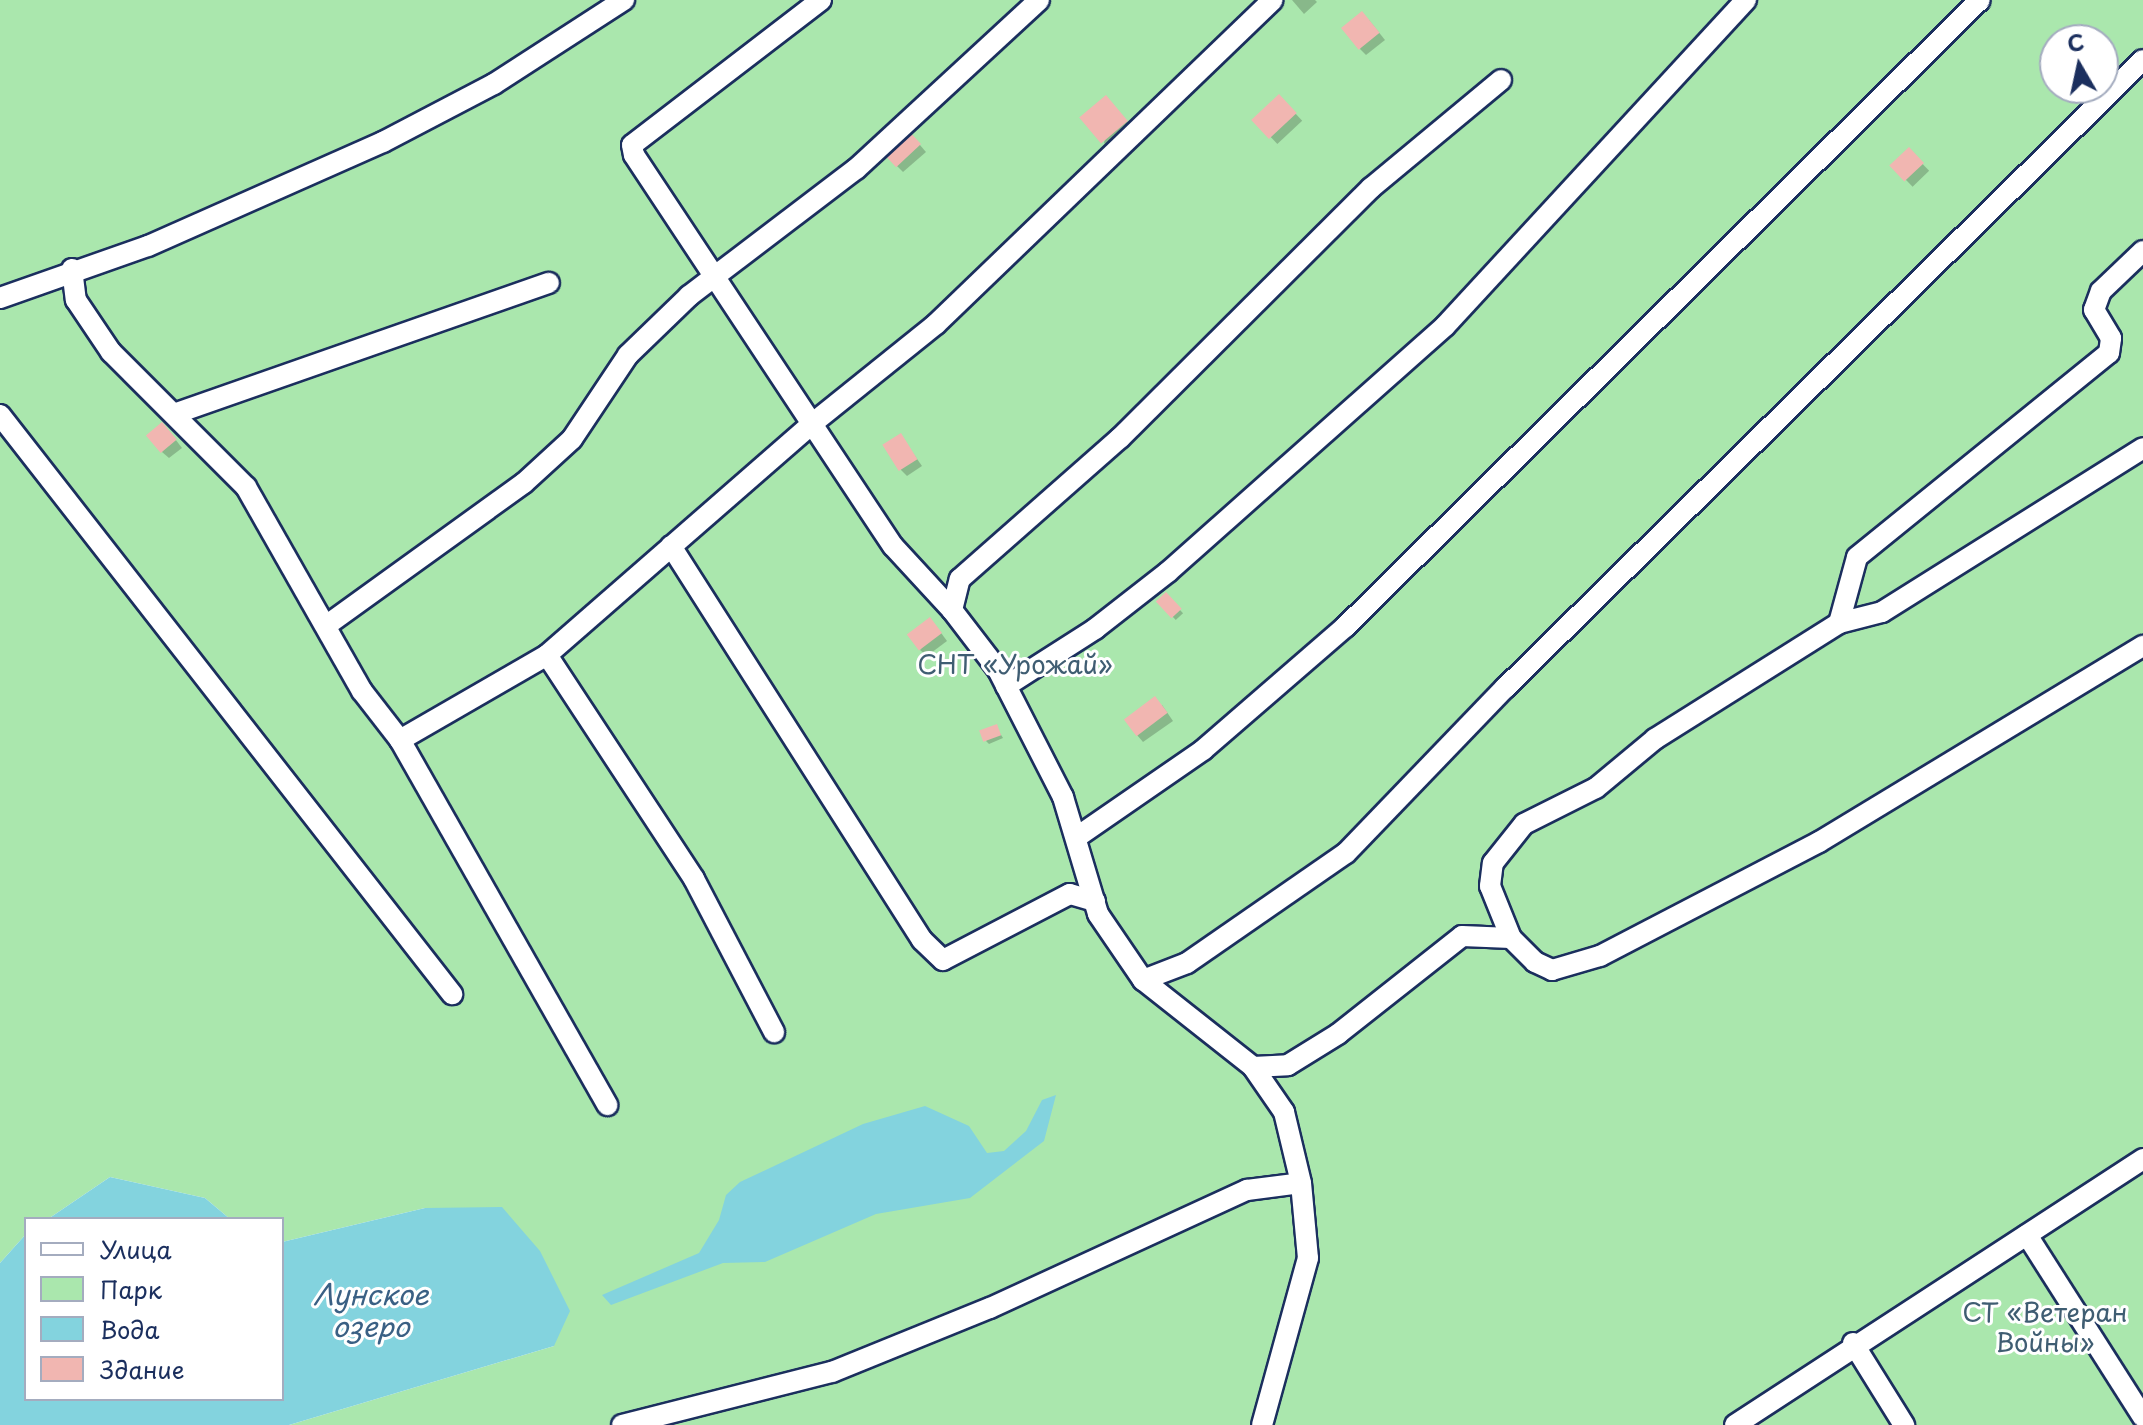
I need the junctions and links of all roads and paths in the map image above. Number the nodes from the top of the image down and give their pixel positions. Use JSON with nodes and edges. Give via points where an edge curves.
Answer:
{"nodes":[{"id":1,"x":624,"y":0,"type":"edge"},
{"id":2,"x":821,"y":0,"type":"edge"},
{"id":3,"x":1039,"y":0,"type":"edge"},
{"id":4,"x":1273,"y":0,"type":"edge"},
{"id":5,"x":1746,"y":0,"type":"edge"},
{"id":6,"x":1980,"y":0,"type":"edge"},
{"id":7,"x":2143,"y":60,"type":"edge"},
{"id":8,"x":1501,"y":80,"type":"dead end"},
{"id":9,"x":2143,"y":251,"type":"edge"},
{"id":10,"x":72,"y":269,"type":"junction"},
{"id":11,"x":714,"y":277,"type":"junction"},
{"id":12,"x":549,"y":283,"type":"dead end"},
{"id":13,"x":0,"y":298,"type":"edge"},
{"id":14,"x":177,"y":413,"type":"junction"},
{"id":15,"x":0,"y":415,"type":"edge"},
{"id":16,"x":813,"y":423,"type":"junction"},
{"id":17,"x":2143,"y":448,"type":"edge"},
{"id":18,"x":671,"y":546,"type":"junction"},
{"id":19,"x":952,"y":610,"type":"junction"},
{"id":20,"x":1839,"y":623,"type":"junction"},
{"id":21,"x":327,"y":625,"type":"junction"},
{"id":22,"x":2143,"y":646,"type":"edge"},
{"id":23,"x":547,"y":655,"type":"junction"},
{"id":24,"x":1006,"y":686,"type":"junction"},
{"id":25,"x":400,"y":740,"type":"junction"},
{"id":26,"x":1077,"y":837,"type":"junction"},
{"id":27,"x":1095,"y":901,"type":"junction"},
{"id":28,"x":1511,"y":938,"type":"junction"},
{"id":29,"x":1143,"y":980,"type":"junction"},
{"id":30,"x":452,"y":994,"type":"dead end"},
{"id":31,"x":774,"y":1032,"type":"dead end"},
{"id":32,"x":1253,"y":1067,"type":"junction"},
{"id":33,"x":607,"y":1105,"type":"dead end"},
{"id":34,"x":2143,"y":1159,"type":"edge"},
{"id":35,"x":1301,"y":1183,"type":"junction"},
{"id":36,"x":2027,"y":1235,"type":"junction"},
{"id":37,"x":1853,"y":1343,"type":"junction"},
{"id":38,"x":2143,"y":1417,"type":"edge"},
{"id":39,"x":622,"y":1425,"type":"edge"},
{"id":40,"x":1262,"y":1425,"type":"edge"},
{"id":41,"x":1735,"y":1425,"type":"edge"},
{"id":42,"x":1904,"y":1425,"type":"edge"}],
"edges":[{"from":1,"to":10,"type":"street","via":[[494,84],[383,142],[148,246]]},
{"from":2,"to":11,"type":"street","via":[[632,145]]},
{"from":3,"to":11,"type":"street","via":[[856,169]]},
{"from":4,"to":16,"type":"street","via":[[936,324]]},
{"from":5,"to":24,"type":"street","via":[[1445,326],[1168,572],[1095,629]]},
{"from":6,"to":26,"type":"street","via":[[1345,627],[1203,750]]},
{"from":7,"to":29,"type":"street","via":[[1505,688],[1346,853],[1187,963]]},
{"from":8,"to":19,"type":"street","via":[[1371,188],[1120,438],[960,579]]},
{"from":9,"to":20,"type":"street","via":[[2101,291],[2094,310],[2111,338],[2109,353],[1857,557]]},
{"from":10,"to":13,"type":"street"},
{"from":10,"to":14,"type":"street","via":[[76,300],[111,352]]},
{"from":11,"to":16,"type":"street"},
{"from":11,"to":21,"type":"street","via":[[628,355],[572,439],[533,474]]},
{"from":12,"to":14,"type":"street"},
{"from":14,"to":21,"type":"street","via":[[246,487]]},
{"from":15,"to":30,"type":"street"},
{"from":16,"to":18,"type":"street"},
{"from":16,"to":19,"type":"street","via":[[893,546]]},
{"from":17,"to":20,"type":"street","via":[[1882,612]]},
{"from":18,"to":23,"type":"street"},
{"from":18,"to":27,"type":"street","via":[[922,940],[943,960],[1070,894]]},
{"from":19,"to":24,"type":"street"},
{"from":20,"to":28,"type":"street","via":[[1655,739],[1596,788],[1524,824],[1493,863],[1490,886]]},
{"from":21,"to":25,"type":"street","via":[[362,691]]},
{"from":22,"to":28,"type":"street","via":[[1819,842],[1600,956],[1552,970],[1535,962]]},
{"from":23,"to":25,"type":"street"},
{"from":23,"to":31,"type":"street","via":[[694,879]]},
{"from":24,"to":26,"type":"street","via":[[1063,797]]},
{"from":25,"to":33,"type":"street"},
{"from":26,"to":27,"type":"street"},
{"from":27,"to":29,"type":"street","via":[[1098,914]]},
{"from":28,"to":32,"type":"street","via":[[1462,936],[1338,1034],[1288,1065]]},
{"from":29,"to":32,"type":"street"},
{"from":32,"to":35,"type":"street","via":[[1284,1112]]},
{"from":34,"to":36,"type":"street"},
{"from":35,"to":39,"type":"street","via":[[1247,1190],[990,1308],[832,1372]]},
{"from":35,"to":40,"type":"street","via":[[1308,1258]]},
{"from":36,"to":37,"type":"street"},
{"from":36,"to":38,"type":"street"},
{"from":37,"to":41,"type":"street"},
{"from":37,"to":42,"type":"street"}]}
